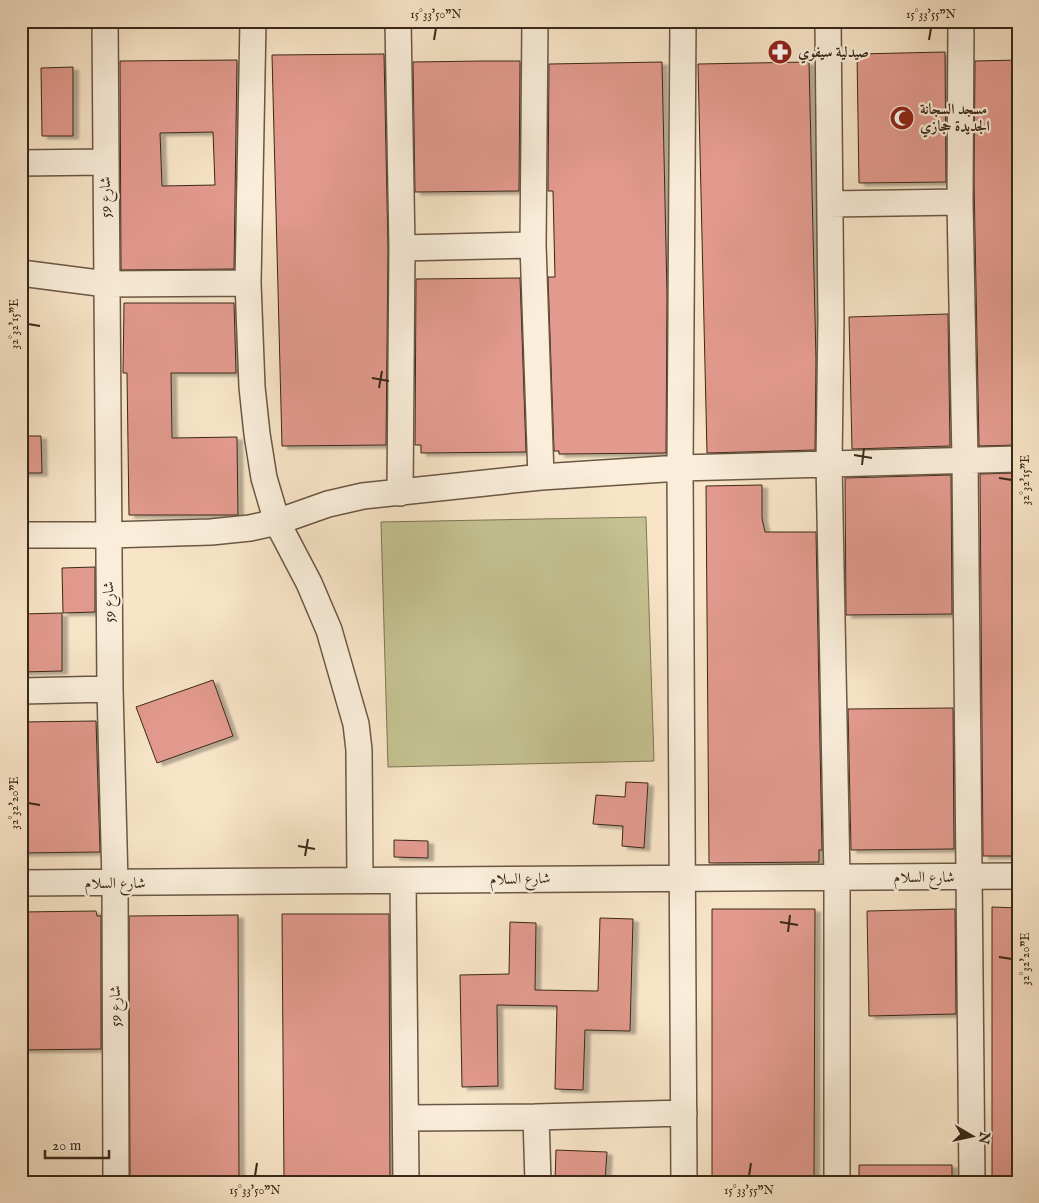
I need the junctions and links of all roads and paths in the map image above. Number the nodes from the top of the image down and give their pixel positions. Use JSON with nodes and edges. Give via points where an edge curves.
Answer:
{"nodes":[{"id":1,"x":104,"y":21,"type":"edge"},
{"id":2,"x":253,"y":21,"type":"edge"},
{"id":3,"x":398,"y":21,"type":"edge"},
{"id":4,"x":535,"y":21,"type":"edge"},
{"id":5,"x":683,"y":21,"type":"edge"},
{"id":6,"x":828,"y":21,"type":"edge"},
{"id":7,"x":961,"y":21,"type":"edge"},
{"id":8,"x":105,"y":162,"type":"junction"},
{"id":9,"x":21,"y":163,"type":"edge"},
{"id":10,"x":960,"y":202,"type":"junction"},
{"id":11,"x":830,"y":204,"type":"junction"},
{"id":12,"x":533,"y":245,"type":"junction"},
{"id":13,"x":402,"y":248,"type":"junction"},
{"id":14,"x":21,"y":273,"type":"edge"},
{"id":15,"x":248,"y":282,"type":"junction"},
{"id":16,"x":106,"y":284,"type":"junction"},
{"id":17,"x":1018,"y":459,"type":"edge"},
{"id":18,"x":965,"y":460,"type":"junction"},
{"id":19,"x":829,"y":463,"type":"junction"},
{"id":20,"x":680,"y":468,"type":"junction"},
{"id":21,"x":541,"y":477,"type":"junction"},
{"id":22,"x":400,"y":493,"type":"junction"},
{"id":23,"x":277,"y":522,"type":"junction"},
{"id":24,"x":21,"y":535,"type":"edge"},
{"id":25,"x":109,"y":535,"type":"junction"},
{"id":26,"x":110,"y":689,"type":"junction"},
{"id":27,"x":21,"y":691,"type":"edge"},
{"id":28,"x":1018,"y":876,"type":"edge"},
{"id":29,"x":968,"y":877,"type":"junction"},
{"id":30,"x":681,"y":878,"type":"junction"},
{"id":31,"x":837,"y":878,"type":"junction"},
{"id":32,"x":360,"y":881,"type":"junction"},
{"id":33,"x":403,"y":881,"type":"junction"},
{"id":34,"x":21,"y":883,"type":"edge"},
{"id":35,"x":115,"y":883,"type":"junction"},
{"id":36,"x":684,"y":1113,"type":"junction"},
{"id":37,"x":406,"y":1118,"type":"junction"},
{"id":38,"x":536,"y":1118,"type":"junction"},
{"id":39,"x":116,"y":1182,"type":"edge"},
{"id":40,"x":406,"y":1182,"type":"edge"},
{"id":41,"x":538,"y":1182,"type":"edge"},
{"id":42,"x":684,"y":1182,"type":"edge"},
{"id":43,"x":837,"y":1182,"type":"edge"},
{"id":44,"x":972,"y":1182,"type":"edge"}],
"edges":[{"from":1,"to":8,"type":"street","name":"شارع 59"},
{"from":2,"to":15,"type":"street"},
{"from":3,"to":13,"type":"street"},
{"from":4,"to":12,"type":"street"},
{"from":5,"to":20,"type":"street"},
{"from":6,"to":11,"type":"street"},
{"from":7,"to":10,"type":"street"},
{"from":8,"to":9,"type":"street"},
{"from":8,"to":16,"type":"street","name":"شارع 59"},
{"from":10,"to":11,"type":"street"},
{"from":10,"to":18,"type":"street"},
{"from":11,"to":19,"type":"street"},
{"from":12,"to":13,"type":"street"},
{"from":12,"to":21,"type":"street"},
{"from":13,"to":22,"type":"street"},
{"from":14,"to":16,"type":"street"},
{"from":15,"to":16,"type":"street"},
{"from":15,"to":23,"type":"street","via":[[257,434],[264,478]]},
{"from":16,"to":25,"type":"street","name":"شارع 59"},
{"from":17,"to":18,"type":"street"},
{"from":18,"to":19,"type":"street"},
{"from":18,"to":29,"type":"street"},
{"from":19,"to":20,"type":"street"},
{"from":19,"to":31,"type":"street"},
{"from":20,"to":21,"type":"street"},
{"from":20,"to":30,"type":"street"},
{"from":21,"to":22,"type":"street"},
{"from":22,"to":23,"type":"street","via":[[363,496],[328,504]]},
{"from":23,"to":25,"type":"street","via":[[211,532]]},
{"from":23,"to":32,"type":"street","via":[[329,630],[356,724],[360,750]]},
{"from":24,"to":25,"type":"street"},
{"from":25,"to":26,"type":"street","name":"شارع 59"},
{"from":26,"to":27,"type":"street"},
{"from":26,"to":35,"type":"street","name":"شارع 59"},
{"from":28,"to":29,"type":"street","name":"شارع السلام"},
{"from":29,"to":31,"type":"street","name":"شارع السلام"},
{"from":29,"to":44,"type":"street"},
{"from":30,"to":31,"type":"street","name":"شارع السلام"},
{"from":30,"to":33,"type":"street","name":"شارع السلام"},
{"from":30,"to":36,"type":"street"},
{"from":31,"to":43,"type":"street"},
{"from":32,"to":33,"type":"street","name":"شارع السلام"},
{"from":32,"to":35,"type":"street","name":"شارع السلام"},
{"from":33,"to":37,"type":"street"},
{"from":34,"to":35,"type":"street","name":"شارع السلام"},
{"from":35,"to":39,"type":"street","name":"شارع 59"},
{"from":36,"to":38,"type":"street"},
{"from":36,"to":42,"type":"street"},
{"from":37,"to":38,"type":"street"},
{"from":37,"to":40,"type":"street"},
{"from":38,"to":41,"type":"street"}]}
